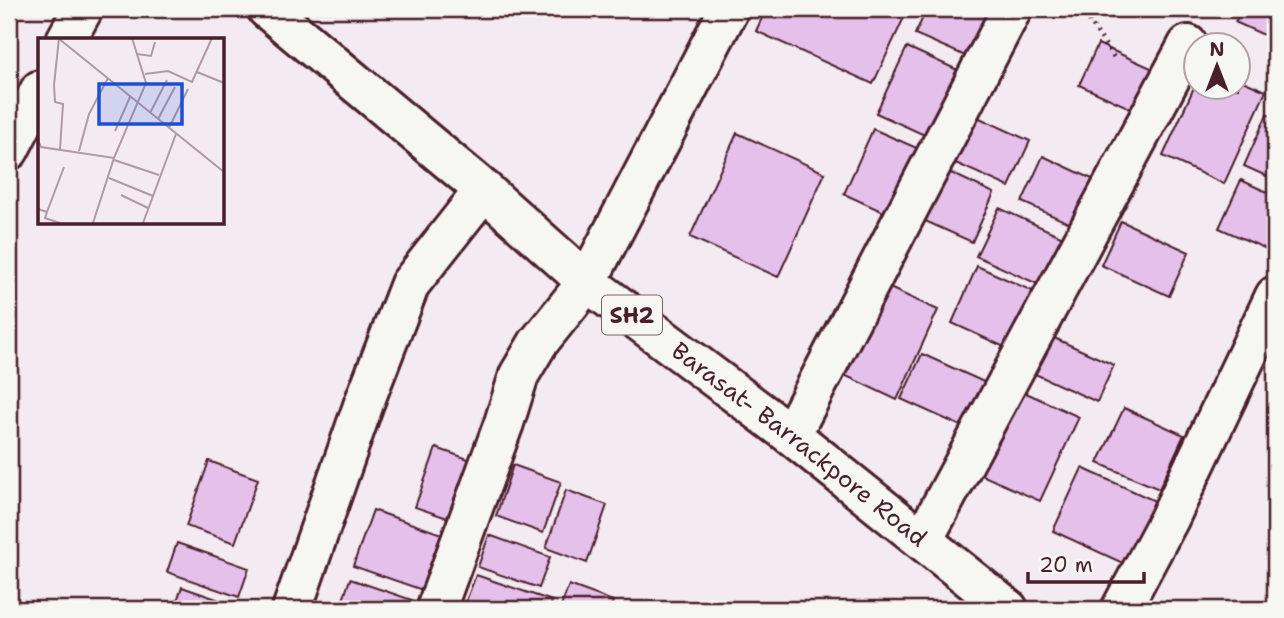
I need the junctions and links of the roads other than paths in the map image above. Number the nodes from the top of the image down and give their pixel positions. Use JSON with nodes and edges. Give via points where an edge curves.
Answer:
{"nodes":[{"id":1,"x":83,"y":9,"type":"edge"},
{"id":2,"x":267,"y":9,"type":"edge"},
{"id":3,"x":729,"y":9,"type":"edge"},
{"id":4,"x":1012,"y":9,"type":"edge"},
{"id":5,"x":67,"y":38,"type":"edge"},
{"id":6,"x":1182,"y":56,"type":"edge"},
{"id":7,"x":38,"y":94,"type":"edge"},
{"id":8,"x":9,"y":150,"type":"edge"},
{"id":9,"x":485,"y":190,"type":"junction"},
{"id":10,"x":587,"y":282,"type":"junction"},
{"id":11,"x":1275,"y":296,"type":"edge"},
{"id":12,"x":790,"y":435,"type":"junction"},
{"id":13,"x":923,"y":540,"type":"junction"},
{"id":14,"x":292,"y":609,"type":"edge"},
{"id":15,"x":436,"y":609,"type":"edge"},
{"id":16,"x":1008,"y":609,"type":"edge"},
{"id":17,"x":1121,"y":609,"type":"edge"}],
"edges":[{"from":1,"to":5,"type":"street"},
{"from":2,"to":9,"type":"street","name":"Barasat- Barrackpore Road","number":"SH2"},
{"from":3,"to":10,"type":"street"},
{"from":4,"to":12,"type":"street"},
{"from":6,"to":13,"type":"street"},
{"from":7,"to":8,"type":"street"},
{"from":9,"to":10,"type":"street","name":"Barasat- Barrackpore Road","number":"SH2"},
{"from":9,"to":14,"type":"street","via":[[410,284]]},
{"from":10,"to":12,"type":"street","name":"Barasat- Barrackpore Road","number":"SH2"},
{"from":10,"to":15,"type":"street","via":[[556,318],[519,375]]},
{"from":11,"to":17,"type":"street"},
{"from":12,"to":13,"type":"street","name":"Barasat- Barrackpore Road","number":"SH2"},
{"from":13,"to":16,"type":"street","name":"Barasat- Barrackpore Road","number":"SH2"}]}
